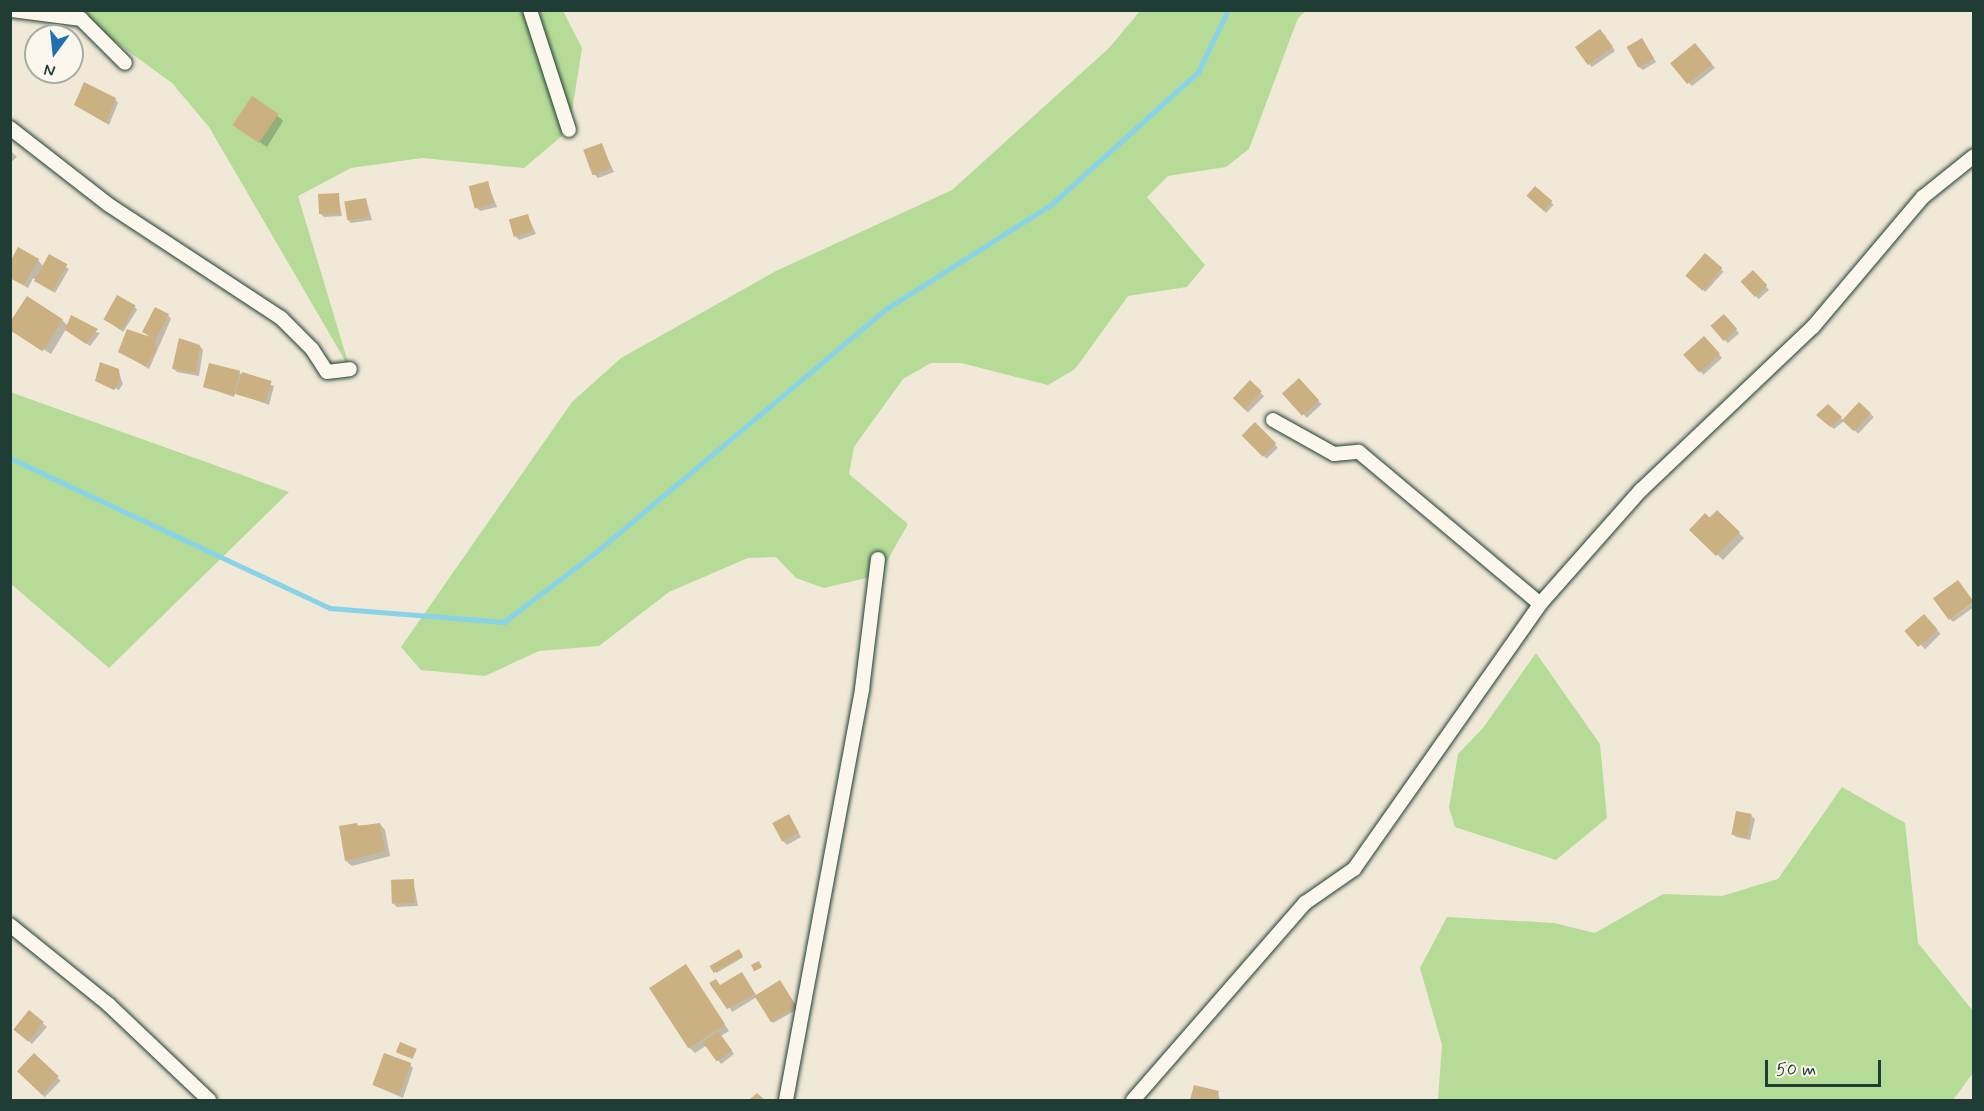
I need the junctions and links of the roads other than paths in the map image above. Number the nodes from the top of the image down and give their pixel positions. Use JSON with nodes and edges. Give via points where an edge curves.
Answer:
{"nodes":[{"id":1,"x":12,"y":10,"type":"edge"},
{"id":2,"x":530,"y":10,"type":"edge"},
{"id":3,"x":125,"y":63,"type":"dead end"},
{"id":4,"x":10,"y":128,"type":"edge"},
{"id":5,"x":569,"y":130,"type":"dead end"},
{"id":6,"x":1974,"y":156,"type":"edge"},
{"id":7,"x":350,"y":369,"type":"dead end"},
{"id":8,"x":1273,"y":420,"type":"dead end"},
{"id":9,"x":878,"y":559,"type":"dead end"},
{"id":10,"x":1540,"y":604,"type":"junction"},
{"id":11,"x":10,"y":925,"type":"edge"},
{"id":12,"x":209,"y":1101,"type":"edge"},
{"id":13,"x":786,"y":1101,"type":"edge"},
{"id":14,"x":1133,"y":1101,"type":"edge"}],
"edges":[{"from":1,"to":3,"type":"street","via":[[81,19]]},
{"from":2,"to":5,"type":"street"},
{"from":4,"to":7,"type":"street","via":[[109,205],[281,318],[312,349],[327,372]]},
{"from":6,"to":10,"type":"street","via":[[1923,197],[1813,327],[1641,490]]},
{"from":8,"to":10,"type":"street","via":[[1334,454],[1359,452]]},
{"from":9,"to":13,"type":"street","via":[[862,689]]},
{"from":10,"to":14,"type":"street","via":[[1354,869],[1305,903]]},
{"from":11,"to":12,"type":"street","via":[[109,1005]]}]}
